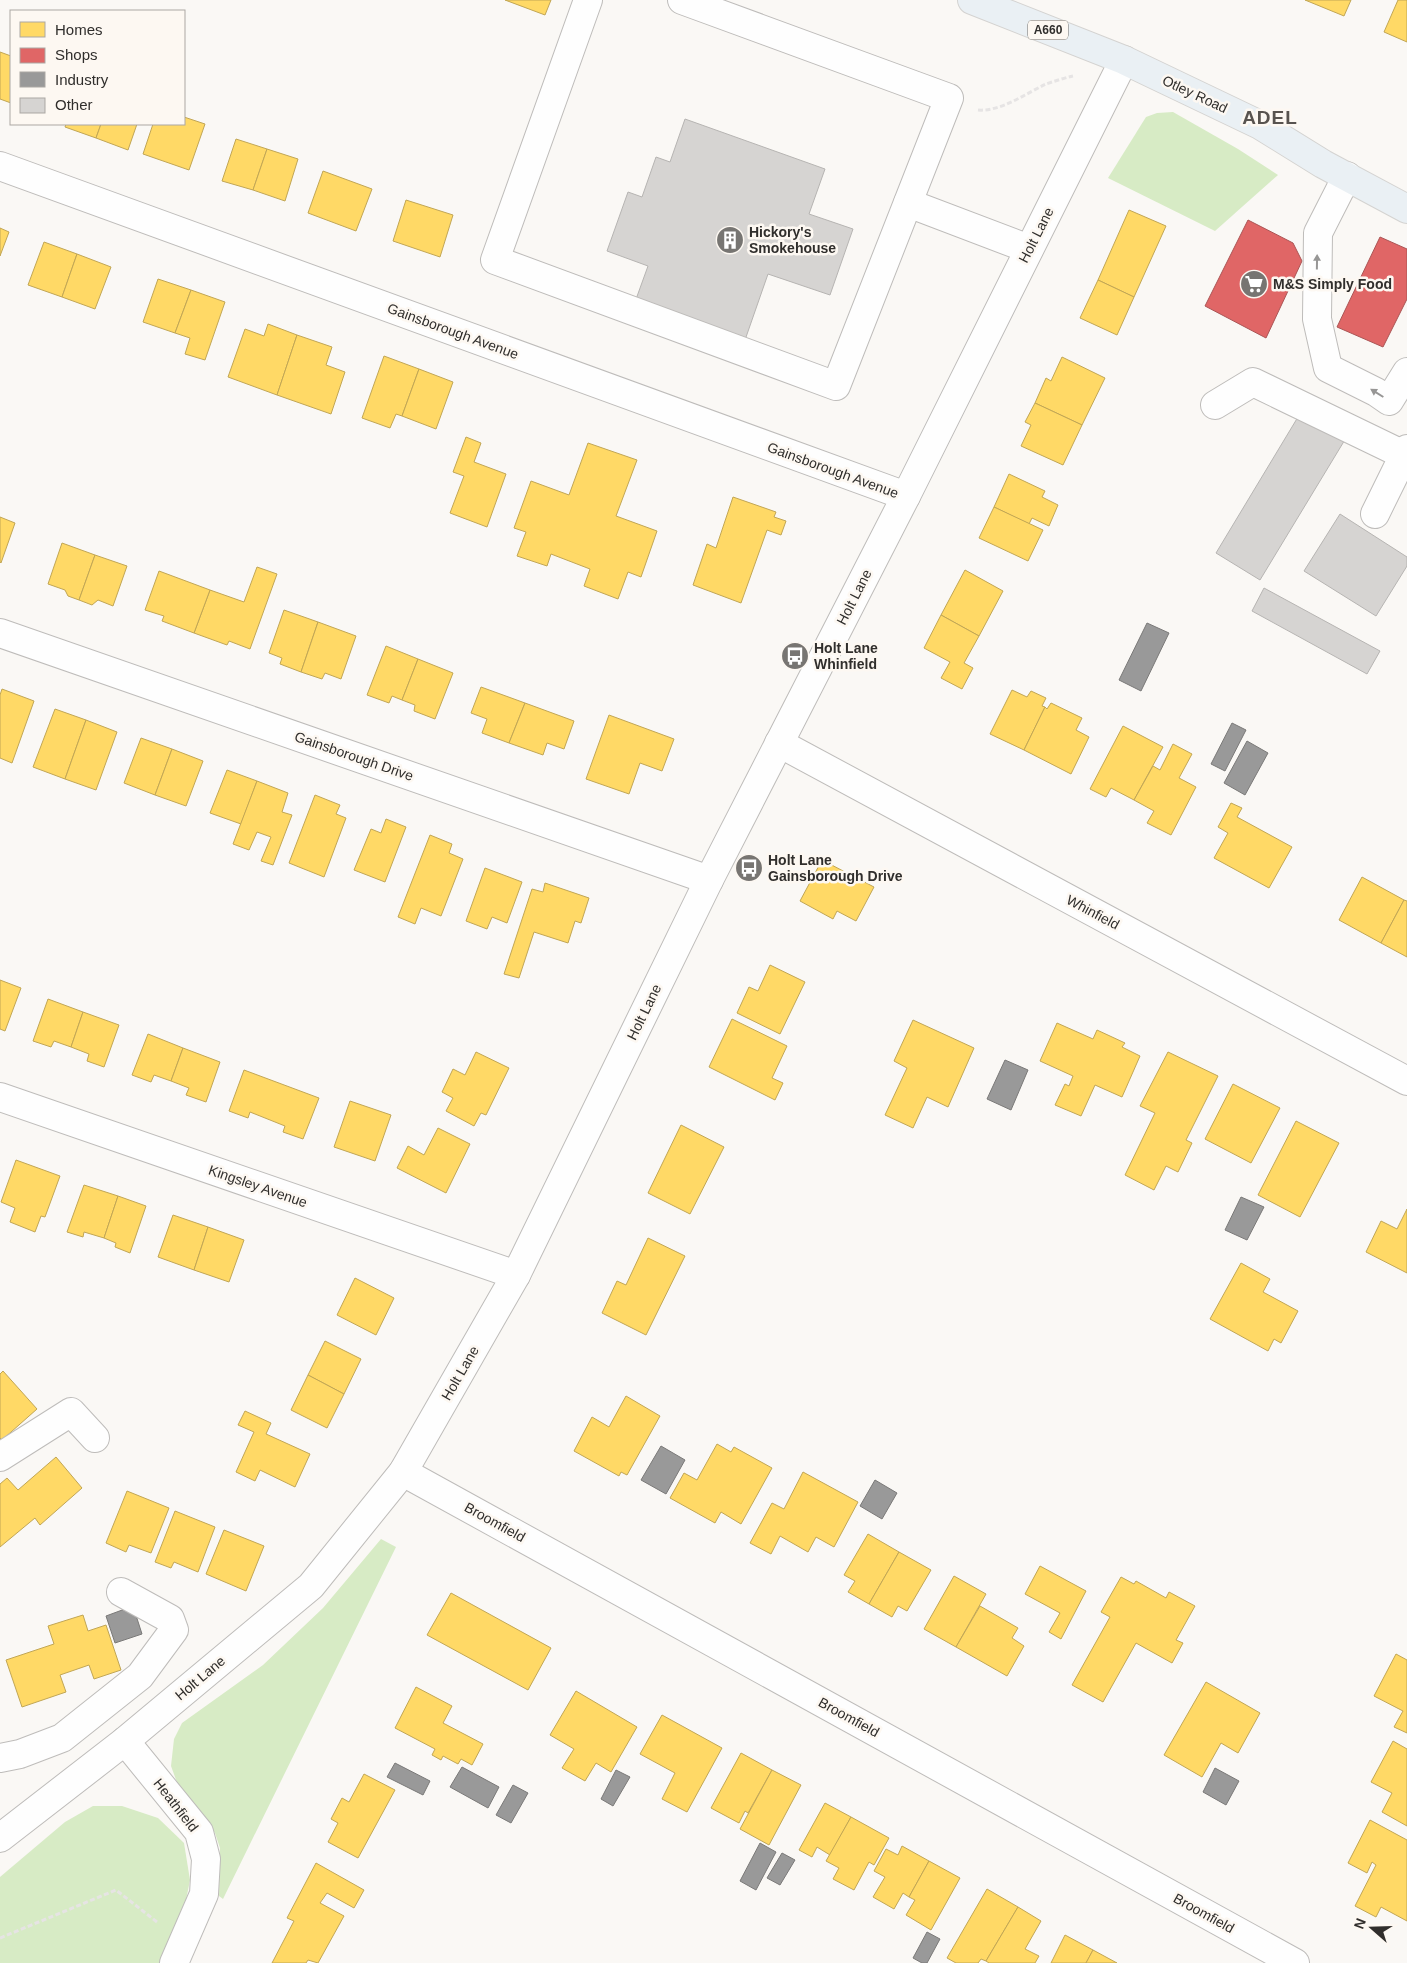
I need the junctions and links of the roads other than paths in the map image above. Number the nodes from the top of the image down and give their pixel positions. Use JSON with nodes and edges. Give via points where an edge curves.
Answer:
{"nodes":[{"id":1,"x":588,"y":0,"type":"edge"},
{"id":2,"x":682,"y":0,"type":"edge"},
{"id":3,"x":972,"y":0,"type":"edge"},
{"id":4,"x":1124,"y":60,"type":"junction"},
{"id":5,"x":0,"y":166,"type":"edge"},
{"id":6,"x":1347,"y":176,"type":"junction"},
{"id":7,"x":908,"y":203,"type":"junction"},
{"id":8,"x":1407,"y":209,"type":"edge"},
{"id":9,"x":1029,"y":248,"type":"junction"},
{"id":10,"x":1407,"y":372,"type":"edge"},
{"id":11,"x":1215,"y":405,"type":"dead end"},
{"id":12,"x":1406,"y":452,"type":"edge"},
{"id":13,"x":906,"y":496,"type":"junction"},
{"id":14,"x":1375,"y":514,"type":"dead end"},
{"id":15,"x":0,"y":632,"type":"edge"},
{"id":16,"x":779,"y":743,"type":"junction"},
{"id":17,"x":709,"y":880,"type":"junction"},
{"id":18,"x":1407,"y":1081,"type":"edge"},
{"id":19,"x":0,"y":1097,"type":"edge"},
{"id":20,"x":516,"y":1275,"type":"junction"},
{"id":21,"x":94,"y":1438,"type":"dead end"},
{"id":22,"x":0,"y":1457,"type":"edge"},
{"id":23,"x":403,"y":1472,"type":"junction"},
{"id":24,"x":121,"y":1592,"type":"dead end"},
{"id":25,"x":125,"y":1740,"type":"junction"},
{"id":26,"x":0,"y":1758,"type":"edge"},
{"id":27,"x":0,"y":1838,"type":"edge"},
{"id":28,"x":178,"y":1953,"type":"edge"},
{"id":29,"x":1295,"y":1963,"type":"edge"}],
"edges":[{"from":1,"to":7,"type":"street","via":[[495,260],[836,386]]},
{"from":2,"to":7,"type":"street","via":[[949,98]]},
{"from":3,"to":4,"type":"highway","name":"Otley Road","number":"A660"},
{"from":4,"to":6,"type":"highway","name":"Otley Road","number":"A660","via":[[1260,125]]},
{"from":4,"to":9,"type":"street","name":"Holt Lane"},
{"from":5,"to":13,"type":"street","name":"Gainsborough Avenue"},
{"from":6,"to":8,"type":"highway","name":"Otley Road","number":"A660"},
{"from":10,"to":6,"type":"street","one_way":true,"via":[[1389,402],[1328,368],[1317,319],[1318,233]]},
{"from":7,"to":9,"type":"street"},
{"from":9,"to":13,"type":"street","name":"Holt Lane"},
{"from":11,"to":12,"type":"street","via":[[1253,382]]},
{"from":12,"to":14,"type":"street"},
{"from":13,"to":16,"type":"street","name":"Holt Lane"},
{"from":15,"to":17,"type":"street","name":"Gainsborough Drive"},
{"from":16,"to":17,"type":"street","name":"Holt Lane"},
{"from":16,"to":18,"type":"street","name":"Whinfield"},
{"from":17,"to":20,"type":"street","name":"Holt Lane"},
{"from":19,"to":20,"type":"street","name":"Kingsley Avenue"},
{"from":20,"to":23,"type":"street","name":"Holt Lane"},
{"from":21,"to":22,"type":"street","via":[[71,1412]]},
{"from":23,"to":25,"type":"street","name":"Holt Lane","via":[[310,1586]]},
{"from":23,"to":29,"type":"street","name":"Broomfield"},
{"from":24,"to":26,"type":"street","via":[[170,1619],[174,1630],[140,1676],[62,1738]]},
{"from":25,"to":27,"type":"street","name":"Holt Lane"},
{"from":25,"to":28,"type":"street","name":"Heathfield","via":[[199,1832],[206,1859],[204,1894]]}]}
